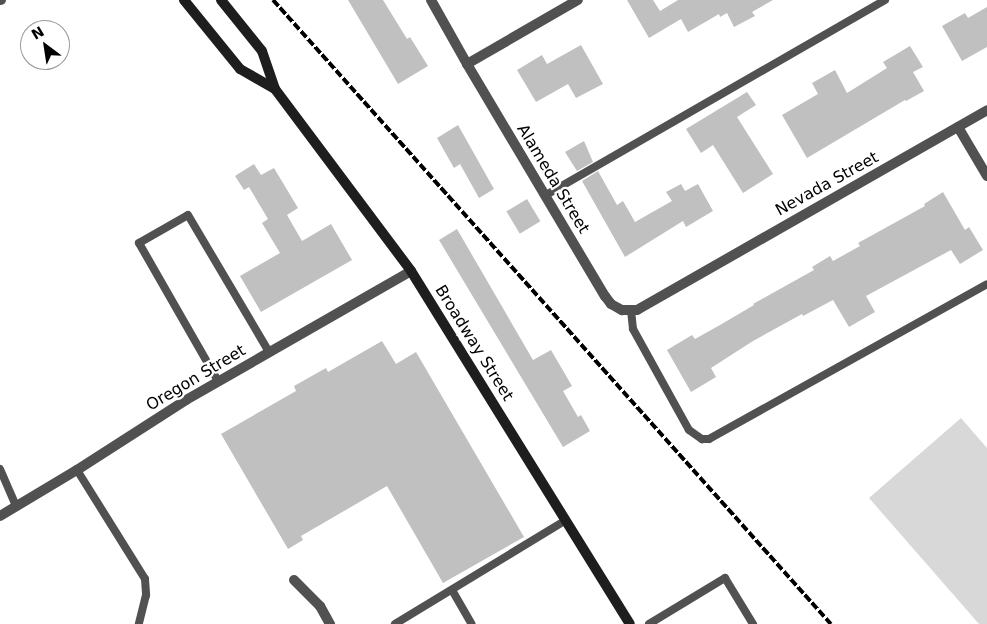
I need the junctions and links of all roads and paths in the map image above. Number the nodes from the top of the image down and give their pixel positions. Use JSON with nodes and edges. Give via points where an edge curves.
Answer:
{"nodes":[{"id":1,"x":184,"y":0,"type":"edge"},
{"id":2,"x":221,"y":0,"type":"edge"},
{"id":3,"x":431,"y":0,"type":"edge"},
{"id":4,"x":578,"y":0,"type":"edge"},
{"id":5,"x":885,"y":0,"type":"edge"},
{"id":6,"x":467,"y":64,"type":"junction"},
{"id":7,"x":275,"y":90,"type":"junction"},
{"id":8,"x":987,"y":110,"type":"edge"},
{"id":9,"x":958,"y":127,"type":"junction"},
{"id":10,"x":987,"y":176,"type":"edge"},
{"id":11,"x":546,"y":194,"type":"junction"},
{"id":12,"x":411,"y":271,"type":"junction"},
{"id":13,"x":987,"y":284,"type":"edge"},
{"id":14,"x":631,"y":310,"type":"junction"},
{"id":15,"x":269,"y":352,"type":"junction"},
{"id":16,"x":218,"y":381,"type":"junction"},
{"id":17,"x":0,"y":469,"type":"edge"},
{"id":18,"x":77,"y":470,"type":"junction"},
{"id":19,"x":16,"y":506,"type":"junction"},
{"id":20,"x":0,"y":516,"type":"edge"},
{"id":21,"x":566,"y":520,"type":"junction"},
{"id":22,"x":294,"y":580,"type":"dead end"},
{"id":23,"x":452,"y":590,"type":"junction"},
{"id":24,"x":401,"y":623,"type":"edge"},
{"id":25,"x":139,"y":624,"type":"edge"},
{"id":26,"x":330,"y":624,"type":"edge"},
{"id":27,"x":472,"y":624,"type":"edge"},
{"id":28,"x":630,"y":624,"type":"edge"},
{"id":29,"x":649,"y":624,"type":"edge"},
{"id":30,"x":753,"y":624,"type":"edge"}],
"edges":[{"from":1,"to":7,"type":"main road","name":"Broadway Street","via":[[240,69]]},
{"from":2,"to":7,"type":"main road","name":"Broadway Street","via":[[262,51]]},
{"from":3,"to":6,"type":"street","name":"Alameda Street"},
{"from":4,"to":6,"type":"street"},
{"from":5,"to":11,"type":"lane"},
{"from":6,"to":11,"type":"street","name":"Alameda Street"},
{"from":7,"to":12,"type":"main road","name":"Broadway Street"},
{"from":8,"to":9,"type":"street","name":"Nevada Street"},
{"from":9,"to":10,"type":"street"},
{"from":9,"to":14,"type":"street","name":"Nevada Street","via":[[637,310]]},
{"from":11,"to":14,"type":"street","name":"Alameda Street","via":[[605,296],[616,307]]},
{"from":12,"to":15,"type":"street","name":"Oregon Street"},
{"from":12,"to":21,"type":"main road","name":"Broadway Street"},
{"from":13,"to":14,"type":"lane","via":[[709,439],[702,439],[689,430],[633,329]]},
{"from":15,"to":16,"type":"street","name":"Oregon Street"},
{"from":15,"to":16,"type":"lane","via":[[188,215],[155,233],[139,243]]},
{"from":16,"to":18,"type":"street","name":"Oregon Street"},
{"from":17,"to":19,"type":"lane"},
{"from":18,"to":19,"type":"street","name":"Oregon Street"},
{"from":18,"to":25,"type":"lane","via":[[145,578],[146,595]]},
{"from":19,"to":20,"type":"street","name":"Oregon Street"},
{"from":21,"to":23,"type":"lane"},
{"from":21,"to":28,"type":"main road","name":"Broadway Street"},
{"from":22,"to":26,"type":"street","via":[[320,606]]},
{"from":23,"to":24,"type":"lane"},
{"from":23,"to":27,"type":"lane"},
{"from":29,"to":30,"type":"lane","via":[[725,578]]}]}
